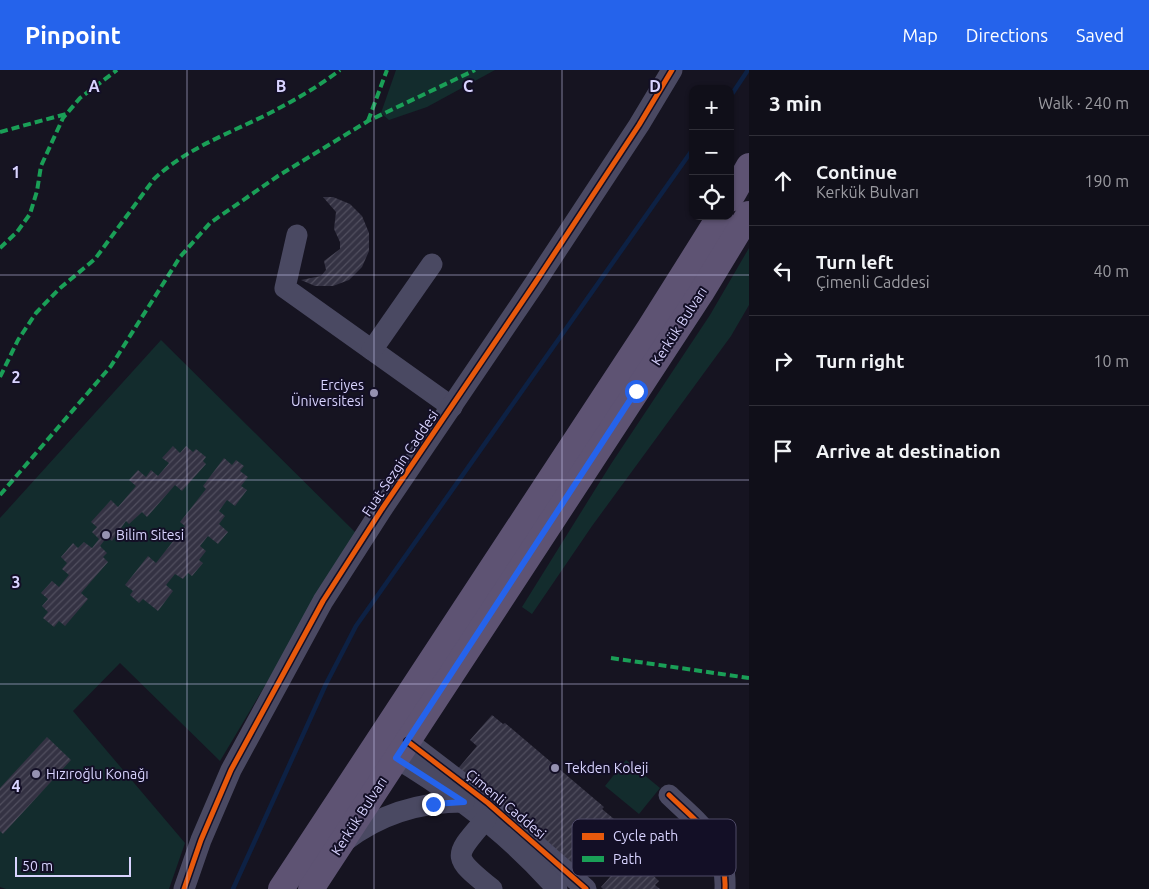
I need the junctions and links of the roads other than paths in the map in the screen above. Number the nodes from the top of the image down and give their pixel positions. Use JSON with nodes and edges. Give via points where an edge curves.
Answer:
{"nodes":[{"id":1,"x":672,"y":70,"type":"edge"},
{"id":2,"x":749,"y":166,"type":"edge"},
{"id":3,"x":734,"y":191,"type":"edge"},
{"id":4,"x":749,"y":214,"type":"edge"},
{"id":5,"x":717,"y":220,"type":"edge"},
{"id":6,"x":297,"y":235,"type":"dead end"},
{"id":7,"x":432,"y":264,"type":"dead end"},
{"id":8,"x":372,"y":350,"type":"junction"},
{"id":9,"x":452,"y":407,"type":"junction"},
{"id":10,"x":402,"y":750,"type":"junction"},
{"id":11,"x":669,"y":795,"type":"dead end"},
{"id":12,"x":464,"y":802,"type":"junction"},
{"id":13,"x":694,"y":819,"type":"edge"},
{"id":14,"x":486,"y":820,"type":"junction"},
{"id":15,"x":341,"y":844,"type":"junction"},
{"id":16,"x":724,"y":876,"type":"edge"},
{"id":17,"x":184,"y":889,"type":"edge"},
{"id":18,"x":281,"y":889,"type":"edge"},
{"id":19,"x":311,"y":889,"type":"edge"},
{"id":20,"x":492,"y":889,"type":"edge"},
{"id":21,"x":557,"y":889,"type":"edge"},
{"id":22,"x":586,"y":889,"type":"edge"},
{"id":23,"x":725,"y":889,"type":"edge"}],
"edges":[{"from":1,"to":9,"type":"street","name":"Fuat Sezgin Caddesi"},
{"from":2,"to":3,"type":"main road"},
{"from":4,"to":10,"type":"main road","name":"Kerkük Bulvarı"},
{"from":5,"to":18,"type":"main road","name":"Kerkük Bulvarı"},
{"from":6,"to":8,"type":"street","via":[[285,288]]},
{"from":7,"to":8,"type":"street"},
{"from":8,"to":9,"type":"street"},
{"from":9,"to":17,"type":"street","name":"Fuat Sezgin Caddesi","via":[[352,555],[294,652],[232,770],[201,840]]},
{"from":10,"to":12,"type":"street","name":"Çimenli Caddesi"},
{"from":10,"to":15,"type":"main road","name":"Kerkük Bulvarı"},
{"from":10,"to":22,"type":"street","name":"Çimenli Caddesi","via":[[495,808]]},
{"from":11,"to":13,"type":"street"},
{"from":12,"to":14,"type":"street","name":"Çimenli Caddesi"},
{"from":12,"to":15,"type":"street","via":[[403,810],[370,824]]},
{"from":14,"to":20,"type":"street","via":[[462,846],[460,855],[463,863]]},
{"from":14,"to":21,"type":"street","name":"Çimenli Caddesi"},
{"from":15,"to":19,"type":"main road","name":"Kerkük Bulvarı"},
{"from":16,"to":23,"type":"street"}]}
